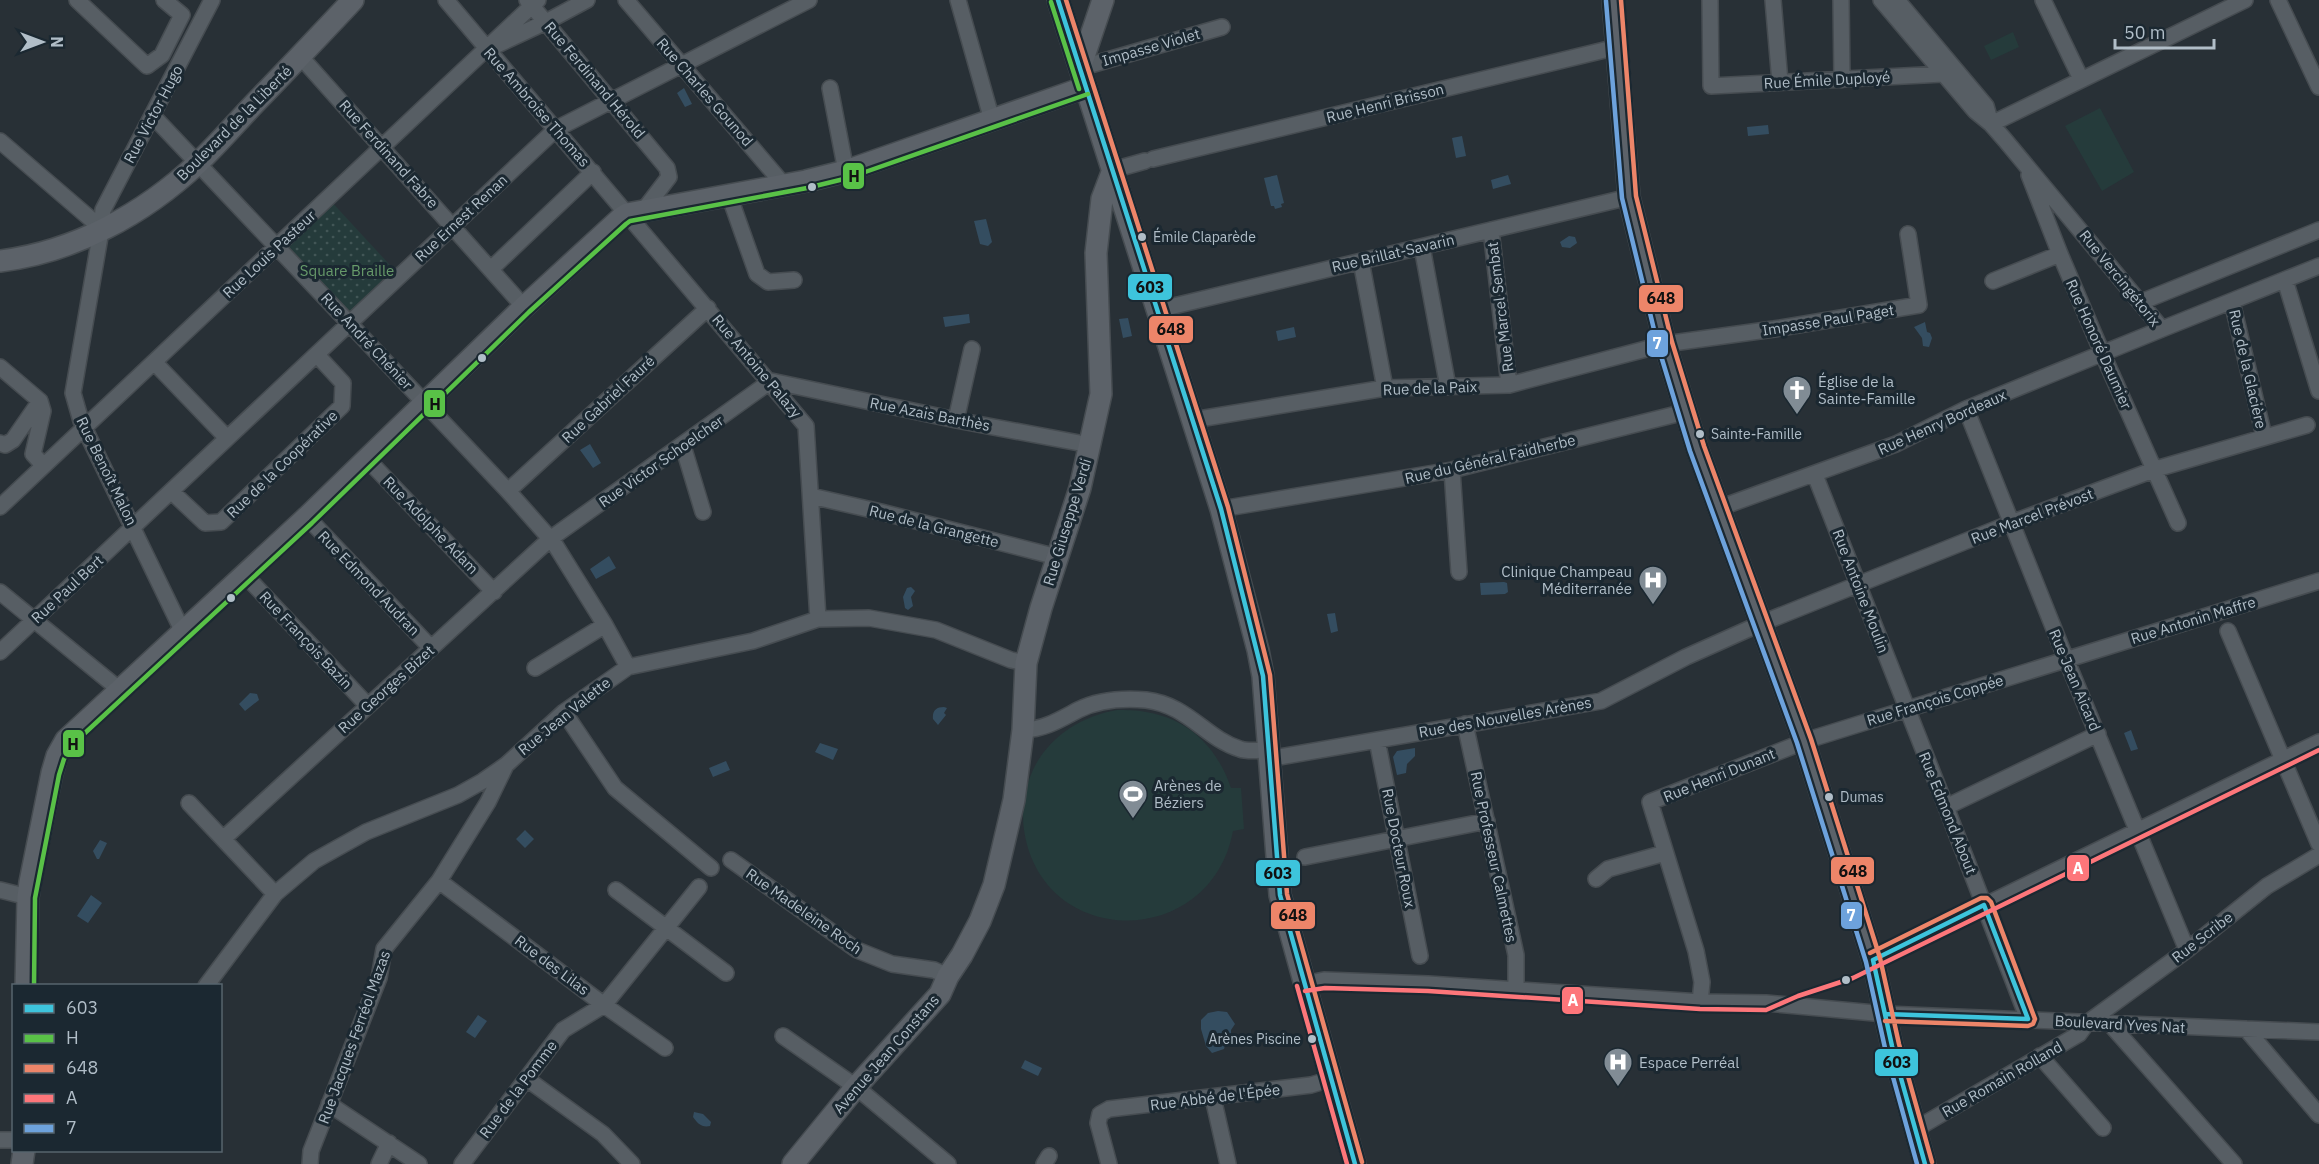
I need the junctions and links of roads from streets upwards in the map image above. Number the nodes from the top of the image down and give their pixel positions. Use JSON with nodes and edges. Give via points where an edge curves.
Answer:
{"nodes":[{"id":1,"x":77,"y":0,"type":"edge"},
{"id":2,"x":164,"y":0,"type":"edge"},
{"id":3,"x":212,"y":0,"type":"edge"},
{"id":4,"x":353,"y":0,"type":"edge"},
{"id":5,"x":446,"y":0,"type":"edge"},
{"id":6,"x":587,"y":0,"type":"edge"},
{"id":7,"x":626,"y":0,"type":"edge"},
{"id":8,"x":809,"y":0,"type":"edge"},
{"id":9,"x":958,"y":0,"type":"edge"},
{"id":10,"x":1058,"y":0,"type":"edge"},
{"id":11,"x":1103,"y":0,"type":"edge"},
{"id":12,"x":1613,"y":0,"type":"edge"},
{"id":13,"x":1710,"y":0,"type":"edge"},
{"id":14,"x":1773,"y":0,"type":"edge"},
{"id":15,"x":1841,"y":0,"type":"edge"},
{"id":16,"x":1881,"y":0,"type":"edge"},
{"id":17,"x":1897,"y":0,"type":"edge"},
{"id":18,"x":2043,"y":0,"type":"edge"},
{"id":19,"x":2245,"y":0,"type":"edge"},
{"id":20,"x":2278,"y":0,"type":"edge"},
{"id":21,"x":532,"y":2,"type":"edge"},
{"id":22,"x":791,"y":4,"type":"edge"},
{"id":23,"x":546,"y":22,"type":"junction"},
{"id":24,"x":1222,"y":27,"type":"dead end"},
{"id":25,"x":1617,"y":47,"type":"junction"},
{"id":26,"x":486,"y":50,"type":"junction"},
{"id":27,"x":300,"y":56,"type":"junction"},
{"id":28,"x":682,"y":64,"type":"junction"},
{"id":29,"x":1943,"y":74,"type":"junction"},
{"id":30,"x":1083,"y":78,"type":"junction"},
{"id":31,"x":2081,"y":79,"type":"junction"},
{"id":32,"x":1842,"y":80,"type":"junction"},
{"id":33,"x":1780,"y":82,"type":"junction"},
{"id":34,"x":2319,"y":87,"type":"edge"},
{"id":35,"x":830,"y":88,"type":"dead end"},
{"id":36,"x":612,"y":100,"type":"junction"},
{"id":37,"x":152,"y":115,"type":"junction"},
{"id":38,"x":992,"y":120,"type":"junction"},
{"id":39,"x":1991,"y":124,"type":"junction"},
{"id":40,"x":556,"y":129,"type":"junction"},
{"id":41,"x":0,"y":141,"type":"edge"},
{"id":42,"x":382,"y":147,"type":"junction"},
{"id":43,"x":199,"y":163,"type":"junction"},
{"id":44,"x":2025,"y":164,"type":"junction"},
{"id":45,"x":1113,"y":170,"type":"junction"},
{"id":46,"x":846,"y":171,"type":"junction"},
{"id":47,"x":593,"y":172,"type":"junction"},
{"id":48,"x":669,"y":177,"type":"junction"},
{"id":49,"x":784,"y":184,"type":"junction"},
{"id":50,"x":729,"y":195,"type":"junction"},
{"id":51,"x":1629,"y":197,"type":"junction"},
{"id":52,"x":685,"y":204,"type":"junction"},
{"id":53,"x":635,"y":213,"type":"junction"},
{"id":54,"x":452,"y":225,"type":"junction"},
{"id":55,"x":1491,"y":230,"type":"junction"},
{"id":56,"x":2319,"y":230,"type":"edge"},
{"id":57,"x":101,"y":231,"type":"junction"},
{"id":58,"x":1908,"y":234,"type":"dead end"},
{"id":59,"x":276,"y":246,"type":"junction"},
{"id":60,"x":1422,"y":247,"type":"junction"},
{"id":61,"x":2060,"y":254,"type":"junction"},
{"id":62,"x":0,"y":261,"type":"edge"},
{"id":63,"x":1361,"y":261,"type":"junction"},
{"id":64,"x":490,"y":268,"type":"junction"},
{"id":65,"x":2318,"y":269,"type":"edge"},
{"id":66,"x":794,"y":280,"type":"dead end"},
{"id":67,"x":2285,"y":280,"type":"junction"},
{"id":68,"x":1993,"y":281,"type":"dead end"},
{"id":69,"x":2141,"y":302,"type":"junction"},
{"id":70,"x":2232,"y":302,"type":"junction"},
{"id":71,"x":524,"y":307,"type":"junction"},
{"id":72,"x":708,"y":308,"type":"junction"},
{"id":73,"x":1157,"y":310,"type":"junction"},
{"id":74,"x":350,"y":324,"type":"junction"},
{"id":75,"x":2162,"y":329,"type":"junction"},
{"id":76,"x":1665,"y":344,"type":"junction"},
{"id":77,"x":972,"y":349,"type":"dead end"},
{"id":78,"x":2103,"y":354,"type":"junction"},
{"id":79,"x":317,"y":355,"type":"junction"},
{"id":80,"x":155,"y":363,"type":"junction"},
{"id":81,"x":0,"y":367,"type":"edge"},
{"id":82,"x":771,"y":381,"type":"junction"},
{"id":83,"x":1509,"y":385,"type":"junction"},
{"id":84,"x":1448,"y":387,"type":"junction"},
{"id":85,"x":1385,"y":388,"type":"junction"},
{"id":86,"x":2319,"y":391,"type":"edge"},
{"id":87,"x":40,"y":401,"type":"junction"},
{"id":88,"x":425,"y":403,"type":"junction"},
{"id":89,"x":1966,"y":409,"type":"junction"},
{"id":90,"x":1685,"y":412,"type":"junction"},
{"id":91,"x":956,"y":420,"type":"junction"},
{"id":92,"x":1193,"y":420,"type":"junction"},
{"id":93,"x":2307,"y":425,"type":"dead end"},
{"id":94,"x":85,"y":426,"type":"junction"},
{"id":95,"x":2264,"y":436,"type":"junction"},
{"id":96,"x":227,"y":438,"type":"junction"},
{"id":97,"x":0,"y":443,"type":"edge"},
{"id":98,"x":1090,"y":445,"type":"junction"},
{"id":99,"x":683,"y":446,"type":"junction"},
{"id":100,"x":367,"y":459,"type":"junction"},
{"id":101,"x":43,"y":465,"type":"junction"},
{"id":102,"x":2156,"y":469,"type":"junction"},
{"id":103,"x":1452,"y":470,"type":"junction"},
{"id":104,"x":1815,"y":475,"type":"junction"},
{"id":105,"x":508,"y":491,"type":"junction"},
{"id":106,"x":172,"y":492,"type":"junction"},
{"id":107,"x":811,"y":496,"type":"junction"},
{"id":108,"x":0,"y":507,"type":"edge"},
{"id":109,"x":1719,"y":508,"type":"junction"},
{"id":110,"x":1221,"y":509,"type":"junction"},
{"id":111,"x":703,"y":512,"type":"dead end"},
{"id":112,"x":307,"y":518,"type":"junction"},
{"id":113,"x":2011,"y":523,"type":"junction"},
{"id":114,"x":2178,"y":523,"type":"dead end"},
{"id":115,"x":133,"y":527,"type":"junction"},
{"id":116,"x":550,"y":539,"type":"junction"},
{"id":117,"x":1057,"y":557,"type":"junction"},
{"id":118,"x":1459,"y":572,"type":"dead end"},
{"id":119,"x":245,"y":575,"type":"junction"},
{"id":120,"x":2319,"y":580,"type":"edge"},
{"id":121,"x":1859,"y":585,"type":"junction"},
{"id":122,"x":0,"y":592,"type":"edge"},
{"id":123,"x":494,"y":592,"type":"junction"},
{"id":124,"x":35,"y":618,"type":"junction"},
{"id":125,"x":818,"y":619,"type":"junction"},
{"id":126,"x":1762,"y":623,"type":"junction"},
{"id":127,"x":605,"y":625,"type":"junction"},
{"id":128,"x":2228,"y":631,"type":"dead end"},
{"id":129,"x":183,"y":632,"type":"junction"},
{"id":130,"x":431,"y":648,"type":"junction"},
{"id":131,"x":0,"y":652,"type":"edge"},
{"id":132,"x":2066,"y":659,"type":"junction"},
{"id":133,"x":1026,"y":663,"type":"junction"},
{"id":134,"x":628,"y":667,"type":"junction"},
{"id":135,"x":535,"y":668,"type":"dead end"},
{"id":136,"x":120,"y":690,"type":"junction"},
{"id":137,"x":368,"y":706,"type":"junction"},
{"id":138,"x":1906,"y":708,"type":"junction"},
{"id":139,"x":564,"y":712,"type":"junction"},
{"id":140,"x":1465,"y":724,"type":"junction"},
{"id":141,"x":1023,"y":730,"type":"junction"},
{"id":142,"x":2098,"y":734,"type":"junction"},
{"id":143,"x":1377,"y":740,"type":"junction"},
{"id":144,"x":1804,"y":741,"type":"junction"},
{"id":145,"x":2319,"y":742,"type":"edge"},
{"id":146,"x":1268,"y":754,"type":"junction"},
{"id":147,"x":2282,"y":760,"type":"junction"},
{"id":148,"x":506,"y":765,"type":"junction"},
{"id":149,"x":189,"y":803,"type":"dead end"},
{"id":150,"x":1946,"y":807,"type":"junction"},
{"id":151,"x":1487,"y":821,"type":"junction"},
{"id":152,"x":2136,"y":830,"type":"junction"},
{"id":153,"x":223,"y":839,"type":"junction"},
{"id":154,"x":1398,"y":840,"type":"junction"},
{"id":155,"x":2319,"y":844,"type":"edge"},
{"id":156,"x":1665,"y":853,"type":"junction"},
{"id":157,"x":2319,"y":855,"type":"edge"},
{"id":158,"x":1305,"y":857,"type":"dead end"},
{"id":159,"x":731,"y":860,"type":"dead end"},
{"id":160,"x":711,"y":868,"type":"dead end"},
{"id":161,"x":1596,"y":879,"type":"dead end"},
{"id":162,"x":439,"y":881,"type":"junction"},
{"id":163,"x":699,"y":887,"type":"dead end"},
{"id":164,"x":0,"y":890,"type":"edge"},
{"id":165,"x":616,"y":890,"type":"dead end"},
{"id":166,"x":275,"y":894,"type":"junction"},
{"id":167,"x":28,"y":897,"type":"junction"},
{"id":168,"x":1984,"y":905,"type":"junction"},
{"id":169,"x":665,"y":927,"type":"junction"},
{"id":170,"x":2187,"y":950,"type":"junction"},
{"id":171,"x":1420,"y":956,"type":"dead end"},
{"id":172,"x":1873,"y":960,"type":"junction"},
{"id":173,"x":726,"y":973,"type":"dead end"},
{"id":174,"x":948,"y":976,"type":"junction"},
{"id":175,"x":26,"y":984,"type":"edge"},
{"id":176,"x":208,"y":984,"type":"edge"},
{"id":177,"x":1304,"y":984,"type":"junction"},
{"id":178,"x":1516,"y":991,"type":"junction"},
{"id":179,"x":1700,"y":1002,"type":"junction"},
{"id":180,"x":604,"y":1005,"type":"junction"},
{"id":181,"x":1885,"y":1014,"type":"junction"},
{"id":182,"x":2028,"y":1019,"type":"junction"},
{"id":183,"x":2087,"y":1023,"type":"junction"},
{"id":184,"x":2110,"y":1024,"type":"junction"},
{"id":185,"x":2246,"y":1029,"type":"junction"},
{"id":186,"x":2319,"y":1032,"type":"edge"},
{"id":187,"x":783,"y":1036,"type":"dead end"},
{"id":188,"x":665,"y":1048,"type":"dead end"},
{"id":189,"x":2040,"y":1056,"type":"junction"},
{"id":190,"x":527,"y":1079,"type":"junction"},
{"id":191,"x":1331,"y":1079,"type":"junction"},
{"id":192,"x":856,"y":1087,"type":"junction"},
{"id":193,"x":1214,"y":1098,"type":"junction"},
{"id":194,"x":329,"y":1104,"type":"junction"},
{"id":195,"x":2319,"y":1115,"type":"edge"},
{"id":196,"x":2103,"y":1128,"type":"dead end"},
{"id":197,"x":1914,"y":1130,"type":"junction"},
{"id":198,"x":389,"y":1143,"type":"junction"},
{"id":199,"x":310,"y":1164,"type":"edge"},
{"id":200,"x":379,"y":1164,"type":"edge"},
{"id":201,"x":419,"y":1164,"type":"edge"},
{"id":202,"x":462,"y":1164,"type":"edge"},
{"id":203,"x":632,"y":1164,"type":"edge"},
{"id":204,"x":793,"y":1164,"type":"edge"},
{"id":205,"x":948,"y":1164,"type":"edge"},
{"id":206,"x":1109,"y":1164,"type":"edge"},
{"id":207,"x":1228,"y":1164,"type":"edge"},
{"id":208,"x":1355,"y":1164,"type":"edge"},
{"id":209,"x":1924,"y":1164,"type":"edge"},
{"id":210,"x":2234,"y":1164,"type":"edge"}],
"edges":[{"from":1,"to":2,"type":"street","via":[[147,66],[162,55],[182,15]]},
{"from":3,"to":37,"type":"street","name":"Rue Victor Hugo"},
{"from":4,"to":27,"type":"street","name":"Boulevard de la Liberté"},
{"from":5,"to":26,"type":"street","name":"Rue Ambroise Thomas"},
{"from":6,"to":23,"type":"street"},
{"from":7,"to":28,"type":"street","name":"Rue Charles Gounod"},
{"from":8,"to":22,"type":"street","name":"Rue Ernest Renan"},
{"from":9,"to":38,"type":"street"},
{"from":10,"to":30,"type":"street"},
{"from":11,"to":30,"type":"street"},
{"from":12,"to":25,"type":"street"},
{"from":13,"to":33,"type":"street","name":"Rue Émile Duployé","via":[[1711,86]]},
{"from":14,"to":33,"type":"street"},
{"from":15,"to":32,"type":"street"},
{"from":16,"to":29,"type":"street","name":"Rue Vercingétorix"},
{"from":17,"to":39,"type":"street","name":"Rue Vercingétorix","via":[[1986,106]]},
{"from":18,"to":31,"type":"street"},
{"from":19,"to":31,"type":"street"},
{"from":20,"to":34,"type":"street"},
{"from":21,"to":23,"type":"street","name":"Rue Ferdinand Hérold"},
{"from":21,"to":26,"type":"street","name":"Rue Louis Pasteur"},
{"from":22,"to":28,"type":"street","name":"Rue Ernest Renan"},
{"from":23,"to":26,"type":"street"},
{"from":23,"to":36,"type":"street","name":"Rue Ferdinand Hérold"},
{"from":24,"to":30,"type":"street","name":"Impasse Violet"},
{"from":25,"to":45,"type":"street","name":"Rue Henri Brisson"},
{"from":25,"to":51,"type":"street"},
{"from":26,"to":40,"type":"street","name":"Rue Ambroise Thomas"},
{"from":26,"to":42,"type":"street","name":"Rue Louis Pasteur"},
{"from":27,"to":42,"type":"street","name":"Rue Ferdinand Fabre"},
{"from":27,"to":43,"type":"street","name":"Boulevard de la Liberté"},
{"from":28,"to":36,"type":"street","name":"Rue Ernest Renan"},
{"from":28,"to":49,"type":"street","name":"Rue Charles Gounod"},
{"from":29,"to":32,"type":"street","name":"Rue Émile Duployé"},
{"from":29,"to":39,"type":"street","name":"Rue Vercingétorix"},
{"from":30,"to":38,"type":"street"},
{"from":30,"to":45,"type":"street"},
{"from":31,"to":39,"type":"street"},
{"from":32,"to":33,"type":"street","name":"Rue Émile Duployé"},
{"from":35,"to":46,"type":"street"},
{"from":36,"to":40,"type":"street","name":"Rue Ernest Renan"},
{"from":36,"to":48,"type":"street","name":"Rue Ferdinand Hérold","via":[[663,161]]},
{"from":37,"to":43,"type":"street","name":"Rue André Chénier"},
{"from":37,"to":57,"type":"street","name":"Rue Victor Hugo","via":[[106,203]]},
{"from":38,"to":46,"type":"street"},
{"from":39,"to":44,"type":"street","name":"Rue Vercingétorix"},
{"from":40,"to":47,"type":"street","name":"Rue Ambroise Thomas"},
{"from":40,"to":54,"type":"street","name":"Rue Ernest Renan"},
{"from":41,"to":57,"type":"street"},
{"from":42,"to":54,"type":"street","name":"Rue Ferdinand Fabre"},
{"from":42,"to":59,"type":"street","name":"Rue Louis Pasteur"},
{"from":43,"to":57,"type":"street","name":"Boulevard de la Liberté","via":[[146,204]]},
{"from":43,"to":59,"type":"street","name":"Rue André Chénier"},
{"from":44,"to":61,"type":"street","name":"Rue Honoré Daumier"},
{"from":44,"to":69,"type":"street","name":"Rue Vercingétorix"},
{"from":45,"to":73,"type":"street"},
{"from":45,"to":98,"type":"street","name":"Rue Giuseppe Verdi","via":[[1102,199],[1096,253],[1101,394]]},
{"from":46,"to":49,"type":"street"},
{"from":47,"to":53,"type":"street","name":"Rue Ambroise Thomas"},
{"from":47,"to":64,"type":"street"},
{"from":48,"to":52,"type":"street","name":"Rue Ferdinand Hérold","via":[[676,196]]},
{"from":48,"to":53,"type":"street"},
{"from":49,"to":50,"type":"street"},
{"from":50,"to":52,"type":"street"},
{"from":50,"to":66,"type":"street","via":[[756,274],[768,282]]},
{"from":51,"to":55,"type":"street","name":"Rue Brillat-Savarin"},
{"from":51,"to":76,"type":"street"},
{"from":52,"to":53,"type":"street"},
{"from":53,"to":71,"type":"street"},
{"from":53,"to":72,"type":"street","name":"Rue Antoine Palazy"},
{"from":54,"to":64,"type":"street","name":"Rue Ferdinand Fabre"},
{"from":54,"to":74,"type":"street","name":"Rue Ernest Renan"},
{"from":55,"to":60,"type":"street","name":"Rue Brillat-Savarin"},
{"from":55,"to":83,"type":"street","name":"Rue Marcel Sembat"},
{"from":56,"to":69,"type":"street"},
{"from":57,"to":62,"type":"street","name":"Boulevard de la Liberté","via":[[48,252]]},
{"from":57,"to":94,"type":"street","name":"Rue Benoît Malon","via":[[73,393]]},
{"from":58,"to":76,"type":"street","name":"Impasse Paul Paget","via":[[1919,305]]},
{"from":59,"to":74,"type":"street","name":"Rue André Chénier"},
{"from":59,"to":80,"type":"street","name":"Rue Louis Pasteur"},
{"from":60,"to":63,"type":"street","name":"Rue Brillat-Savarin"},
{"from":60,"to":84,"type":"street"},
{"from":61,"to":68,"type":"street"},
{"from":61,"to":78,"type":"street","name":"Rue Honoré Daumier"},
{"from":63,"to":73,"type":"street","name":"Rue Brillat-Savarin"},
{"from":63,"to":85,"type":"street"},
{"from":64,"to":71,"type":"street","name":"Rue Ferdinand Fabre"},
{"from":65,"to":67,"type":"street","name":"Rue Vercingétorix"},
{"from":67,"to":70,"type":"street","name":"Rue Vercingétorix"},
{"from":67,"to":86,"type":"street"},
{"from":69,"to":75,"type":"street","name":"Rue Vercingétorix"},
{"from":70,"to":75,"type":"street","name":"Rue Vercingétorix"},
{"from":70,"to":95,"type":"street","name":"Rue de la Glacière"},
{"from":71,"to":88,"type":"street"},
{"from":72,"to":82,"type":"street","name":"Rue Antoine Palazy"},
{"from":72,"to":105,"type":"street","name":"Rue Gabriel Fauré"},
{"from":73,"to":92,"type":"street"},
{"from":74,"to":79,"type":"street","name":"Rue Ernest Renan"},
{"from":74,"to":88,"type":"street","name":"Rue André Chénier"},
{"from":75,"to":78,"type":"street","name":"Rue Henry Bordeaux"},
{"from":76,"to":83,"type":"street","name":"Rue de la Paix"},
{"from":76,"to":90,"type":"street"},
{"from":77,"to":91,"type":"street"},
{"from":78,"to":89,"type":"street","name":"Rue Henry Bordeaux"},
{"from":78,"to":102,"type":"street","name":"Rue Honoré Daumier"},
{"from":79,"to":96,"type":"street","name":"Rue Ernest Renan"},
{"from":79,"to":106,"type":"street","name":"Rue de la Coopérative","via":[[343,382],[342,406],[221,522],[205,523]]},
{"from":80,"to":94,"type":"street","name":"Rue Louis Pasteur"},
{"from":80,"to":96,"type":"street"},
{"from":81,"to":87,"type":"street"},
{"from":82,"to":91,"type":"street","name":"Rue Azais Barthès"},
{"from":82,"to":99,"type":"street","name":"Rue Victor Schoelcher"},
{"from":82,"to":107,"type":"street","name":"Rue Antoine Palazy","via":[[806,426]]},
{"from":83,"to":84,"type":"street","name":"Rue de la Paix"},
{"from":84,"to":85,"type":"street","name":"Rue de la Paix"},
{"from":85,"to":92,"type":"street","name":"Rue de la Paix"},
{"from":87,"to":97,"type":"street","via":[[13,440],[5,445]]},
{"from":87,"to":101,"type":"street","via":[[44,411],[33,454]]},
{"from":88,"to":100,"type":"street"},
{"from":88,"to":105,"type":"street","name":"Rue André Chénier"},
{"from":89,"to":104,"type":"street","name":"Rue Henry Bordeaux","via":[[1896,444]]},
{"from":89,"to":113,"type":"street","name":"Rue Jean Aicard"},
{"from":90,"to":103,"type":"street","name":"Rue du Général Faidherbe"},
{"from":90,"to":109,"type":"street"},
{"from":91,"to":98,"type":"street","name":"Rue Azais Barthès"},
{"from":92,"to":110,"type":"street"},
{"from":93,"to":95,"type":"street","name":"Rue Marcel Prévost"},
{"from":94,"to":101,"type":"street","name":"Rue Louis Pasteur"},
{"from":94,"to":115,"type":"street","name":"Rue Benoît Malon"},
{"from":95,"to":102,"type":"street","name":"Rue Marcel Prévost"},
{"from":96,"to":106,"type":"street","name":"Rue Ernest Renan"},
{"from":98,"to":117,"type":"street","name":"Rue Giuseppe Verdi"},
{"from":99,"to":111,"type":"street"},
{"from":99,"to":116,"type":"street","name":"Rue Victor Schoelcher"},
{"from":100,"to":112,"type":"street"},
{"from":100,"to":123,"type":"street","name":"Rue Adolphe Adam"},
{"from":101,"to":108,"type":"street","name":"Rue Louis Pasteur"},
{"from":102,"to":113,"type":"street","name":"Rue Marcel Prévost"},
{"from":102,"to":114,"type":"street","name":"Rue Honoré Daumier"},
{"from":103,"to":110,"type":"street","name":"Rue du Général Faidherbe"},
{"from":103,"to":118,"type":"street"},
{"from":104,"to":109,"type":"street","name":"Rue Henry Bordeaux"},
{"from":104,"to":121,"type":"street","name":"Rue Antoine Moulin"},
{"from":105,"to":116,"type":"street","name":"Rue André Chénier"},
{"from":106,"to":115,"type":"street","name":"Rue Ernest Renan"},
{"from":107,"to":117,"type":"street","name":"Rue de la Grangette"},
{"from":107,"to":125,"type":"street","name":"Rue Antoine Palazy"},
{"from":109,"to":126,"type":"street"},
{"from":110,"to":146,"type":"street","via":[[1263,676]]},
{"from":112,"to":119,"type":"street"},
{"from":112,"to":130,"type":"street","name":"Rue Edmond Audran"},
{"from":113,"to":121,"type":"street","name":"Rue Marcel Prévost"},
{"from":113,"to":132,"type":"street","name":"Rue Jean Aicard"},
{"from":115,"to":124,"type":"street","name":"Rue Paul Bert"},
{"from":115,"to":129,"type":"street","name":"Rue Benoît Malon"},
{"from":116,"to":123,"type":"street","name":"Rue Georges Bizet"},
{"from":116,"to":127,"type":"street","name":"Rue André Chénier"},
{"from":117,"to":133,"type":"street","name":"Rue Giuseppe Verdi"},
{"from":119,"to":129,"type":"street"},
{"from":119,"to":137,"type":"street","name":"Rue François Bazin"},
{"from":120,"to":132,"type":"street","name":"Rue Antonin Maffre"},
{"from":121,"to":126,"type":"street","name":"Rue Marcel Prévost"},
{"from":121,"to":138,"type":"street","name":"Rue Antoine Moulin"},
{"from":122,"to":124,"type":"street"},
{"from":123,"to":130,"type":"street","name":"Rue Georges Bizet"},
{"from":124,"to":131,"type":"street","name":"Rue Paul Bert"},
{"from":124,"to":136,"type":"street"},
{"from":125,"to":133,"type":"street","name":"Rue Jean Valette","via":[[868,618],[936,630]]},
{"from":125,"to":134,"type":"street","name":"Rue Jean Valette","via":[[753,641]]},
{"from":126,"to":140,"type":"street","name":"Rue des Nouvelles Arènes","via":[[1600,701]]},
{"from":126,"to":144,"type":"street"},
{"from":127,"to":134,"type":"street","name":"Rue André Chénier"},
{"from":127,"to":135,"type":"street"},
{"from":128,"to":147,"type":"street"},
{"from":129,"to":136,"type":"street"},
{"from":130,"to":137,"type":"street","name":"Rue Georges Bizet"},
{"from":132,"to":138,"type":"street","name":"Rue François Coppée"},
{"from":132,"to":142,"type":"street","name":"Rue Jean Aicard"},
{"from":133,"to":141,"type":"street","name":"Rue Giuseppe Verdi"},
{"from":134,"to":139,"type":"street","name":"Rue Jean Valette"},
{"from":136,"to":167,"type":"street","via":[[66,741],[57,756]]},
{"from":137,"to":153,"type":"street","name":"Rue Georges Bizet"},
{"from":138,"to":144,"type":"street","name":"Rue François Coppée"},
{"from":138,"to":150,"type":"street","name":"Rue Edmond About"},
{"from":139,"to":148,"type":"street","name":"Rue Jean Valette"},
{"from":139,"to":160,"type":"street","via":[[615,788]]},
{"from":140,"to":143,"type":"street","name":"Rue des Nouvelles Arènes"},
{"from":140,"to":151,"type":"street","name":"Rue Professeur Calmettes"},
{"from":141,"to":146,"type":"street","name":"Rue des Nouvelles Arènes","via":[[1048,726],[1080,709],[1122,698],[1169,706],[1231,746]]},
{"from":141,"to":174,"type":"street","name":"Avenue Jean Constans","via":[[1014,800],[994,885],[980,921]]},
{"from":142,"to":150,"type":"street"},
{"from":142,"to":152,"type":"street","name":"Rue Jean Aicard"},
{"from":143,"to":146,"type":"street","name":"Rue des Nouvelles Arènes"},
{"from":143,"to":154,"type":"street","name":"Rue Docteur Roux"},
{"from":144,"to":156,"type":"street","name":"Rue Henri Dunant","via":[[1650,802]]},
{"from":144,"to":172,"type":"street"},
{"from":145,"to":147,"type":"street"},
{"from":146,"to":177,"type":"street","via":[[1280,895]]},
{"from":147,"to":152,"type":"street"},
{"from":147,"to":155,"type":"street"},
{"from":148,"to":162,"type":"street","name":"Rue Jacques Ferréol Mazas"},
{"from":148,"to":166,"type":"street","name":"Rue Jean Valette","via":[[458,795],[366,832],[315,861]]},
{"from":149,"to":153,"type":"street"},
{"from":150,"to":168,"type":"street","name":"Rue Edmond About"},
{"from":151,"to":154,"type":"street"},
{"from":151,"to":178,"type":"street","name":"Rue Professeur Calmettes","via":[[1517,962]]},
{"from":152,"to":168,"type":"street"},
{"from":152,"to":170,"type":"street","name":"Rue Jean Aicard"},
{"from":153,"to":166,"type":"street"},
{"from":154,"to":158,"type":"street"},
{"from":154,"to":171,"type":"street","name":"Rue Docteur Roux"},
{"from":156,"to":161,"type":"street","via":[[1608,869]]},
{"from":156,"to":179,"type":"street","name":"Rue Henri Dunant","via":[[1696,951],[1702,982]]},
{"from":157,"to":170,"type":"street","name":"Rue Scribe","via":[[2267,886]]},
{"from":159,"to":174,"type":"street","name":"Rue Madeleine Roch","via":[[857,950],[892,964]]},
{"from":162,"to":180,"type":"street","name":"Rue des Lilas"},
{"from":162,"to":194,"type":"street","name":"Rue Jacques Ferréol Mazas","via":[[384,949],[379,978]]},
{"from":163,"to":169,"type":"street","name":"Rue de la Pomme"},
{"from":164,"to":167,"type":"street"},
{"from":165,"to":169,"type":"street"},
{"from":166,"to":176,"type":"street","name":"Rue Jean Valette"},
{"from":167,"to":175,"type":"street"},
{"from":168,"to":172,"type":"street"},
{"from":168,"to":182,"type":"street","name":"Rue Edmond About"},
{"from":169,"to":173,"type":"street"},
{"from":169,"to":180,"type":"street","name":"Rue de la Pomme"},
{"from":170,"to":183,"type":"street","name":"Rue Scribe"},
{"from":172,"to":181,"type":"street"},
{"from":174,"to":192,"type":"street","name":"Avenue Jean Constans","via":[[940,994]]},
{"from":177,"to":178,"type":"street","name":"Boulevard Yves Nat","via":[[1323,980]]},
{"from":177,"to":191,"type":"street"},
{"from":178,"to":179,"type":"street","name":"Boulevard Yves Nat"},
{"from":179,"to":181,"type":"street","name":"Boulevard Yves Nat","via":[[1766,1003]]},
{"from":180,"to":188,"type":"street","name":"Rue des Lilas"},
{"from":180,"to":190,"type":"street","name":"Rue de la Pomme","via":[[563,1030]]},
{"from":181,"to":182,"type":"street","name":"Boulevard Yves Nat"},
{"from":181,"to":197,"type":"street"},
{"from":182,"to":183,"type":"street","name":"Boulevard Yves Nat"},
{"from":183,"to":184,"type":"street","name":"Boulevard Yves Nat"},
{"from":183,"to":189,"type":"street","name":"Rue Romain Rolland","via":[[2079,1034]]},
{"from":184,"to":185,"type":"street","name":"Boulevard Yves Nat"},
{"from":184,"to":210,"type":"street"},
{"from":185,"to":186,"type":"street","name":"Boulevard Yves Nat"},
{"from":185,"to":195,"type":"street"},
{"from":187,"to":192,"type":"street"},
{"from":189,"to":196,"type":"street"},
{"from":189,"to":197,"type":"street","name":"Rue Romain Rolland"},
{"from":190,"to":202,"type":"street","name":"Rue de la Pomme"},
{"from":190,"to":203,"type":"street","via":[[603,1134]]},
{"from":191,"to":193,"type":"street","name":"Rue Abbé de l'Épée"},
{"from":191,"to":208,"type":"street"},
{"from":192,"to":204,"type":"street","name":"Avenue Jean Constans"},
{"from":192,"to":205,"type":"street"},
{"from":193,"to":206,"type":"street","name":"Rue Abbé de l'Épée","via":[[1109,1109],[1100,1114],[1098,1123]]},
{"from":193,"to":207,"type":"street"},
{"from":194,"to":198,"type":"street"},
{"from":194,"to":199,"type":"street","name":"Rue Jacques Ferréol Mazas"},
{"from":197,"to":209,"type":"street"},
{"from":198,"to":200,"type":"street"},
{"from":198,"to":201,"type":"street"}]}
